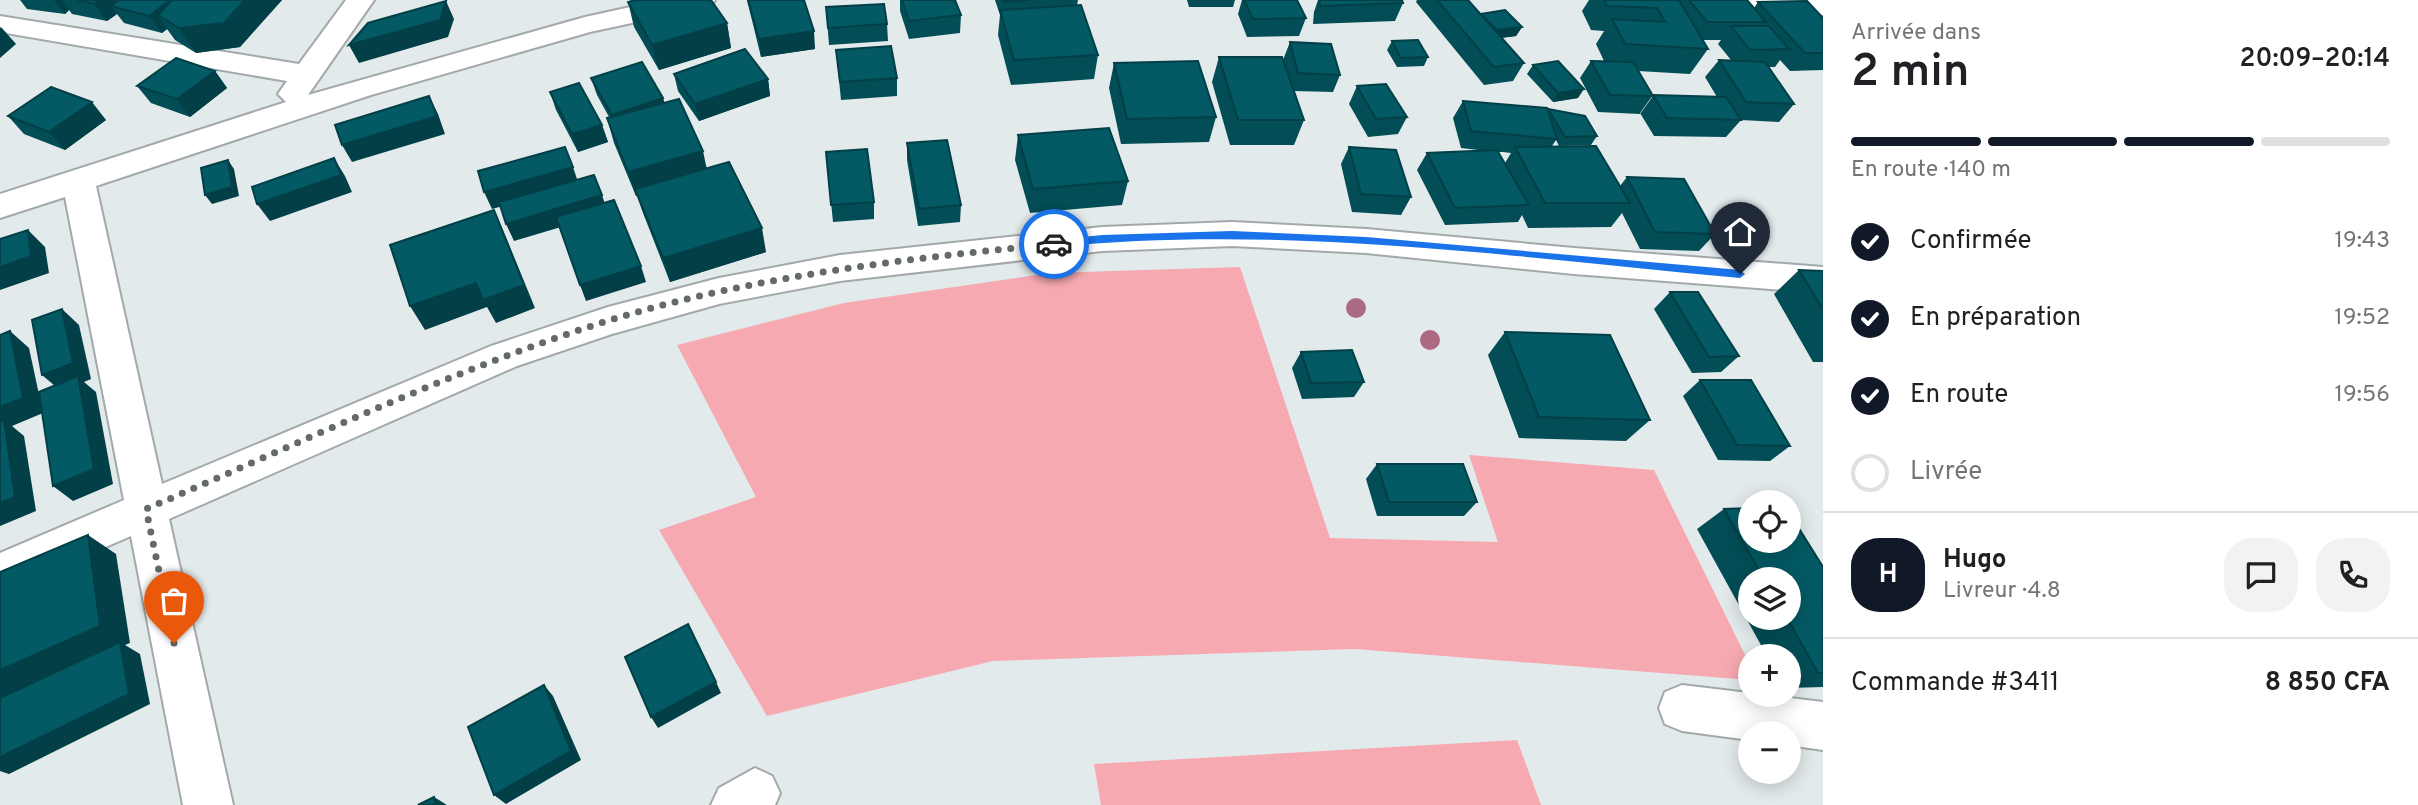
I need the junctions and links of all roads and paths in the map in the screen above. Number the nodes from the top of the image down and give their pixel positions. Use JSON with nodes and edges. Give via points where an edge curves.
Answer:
{"nodes":[{"id":1,"x":5,"y":0,"type":"edge"},
{"id":2,"x":360,"y":0,"type":"edge"},
{"id":3,"x":701,"y":0,"type":"edge"},
{"id":4,"x":1704,"y":0,"type":"edge"},
{"id":5,"x":0,"y":5,"type":"edge"},
{"id":6,"x":1823,"y":7,"type":"edge"},
{"id":7,"x":590,"y":12,"type":"edge"},
{"id":8,"x":0,"y":24,"type":"edge"},
{"id":9,"x":307,"y":75,"type":"junction"},
{"id":10,"x":279,"y":113,"type":"junction"},
{"id":11,"x":78,"y":180,"type":"junction"},
{"id":12,"x":0,"y":206,"type":"edge"},
{"id":13,"x":1823,"y":280,"type":"edge"},
{"id":14,"x":146,"y":509,"type":"junction"},
{"id":15,"x":0,"y":573,"type":"edge"},
{"id":16,"x":1682,"y":708,"type":"dead end"},
{"id":17,"x":1823,"y":726,"type":"edge"},
{"id":18,"x":208,"y":805,"type":"edge"}],
"edges":[{"from":1,"to":5,"type":"street"},
{"from":2,"to":9,"type":"street"},
{"from":3,"to":7,"type":"street"},
{"from":4,"to":6,"type":"street"},
{"from":7,"to":10,"type":"street"},
{"from":8,"to":9,"type":"street"},
{"from":9,"to":10,"type":"street"},
{"from":10,"to":11,"type":"street"},
{"from":11,"to":12,"type":"street"},
{"from":11,"to":14,"type":"street"},
{"from":13,"to":14,"type":"street","via":[[1232,234],[1102,239],[840,268],[719,291],[504,356]]},
{"from":14,"to":15,"type":"street"},
{"from":14,"to":18,"type":"street"},
{"from":16,"to":17,"type":"street"}]}
